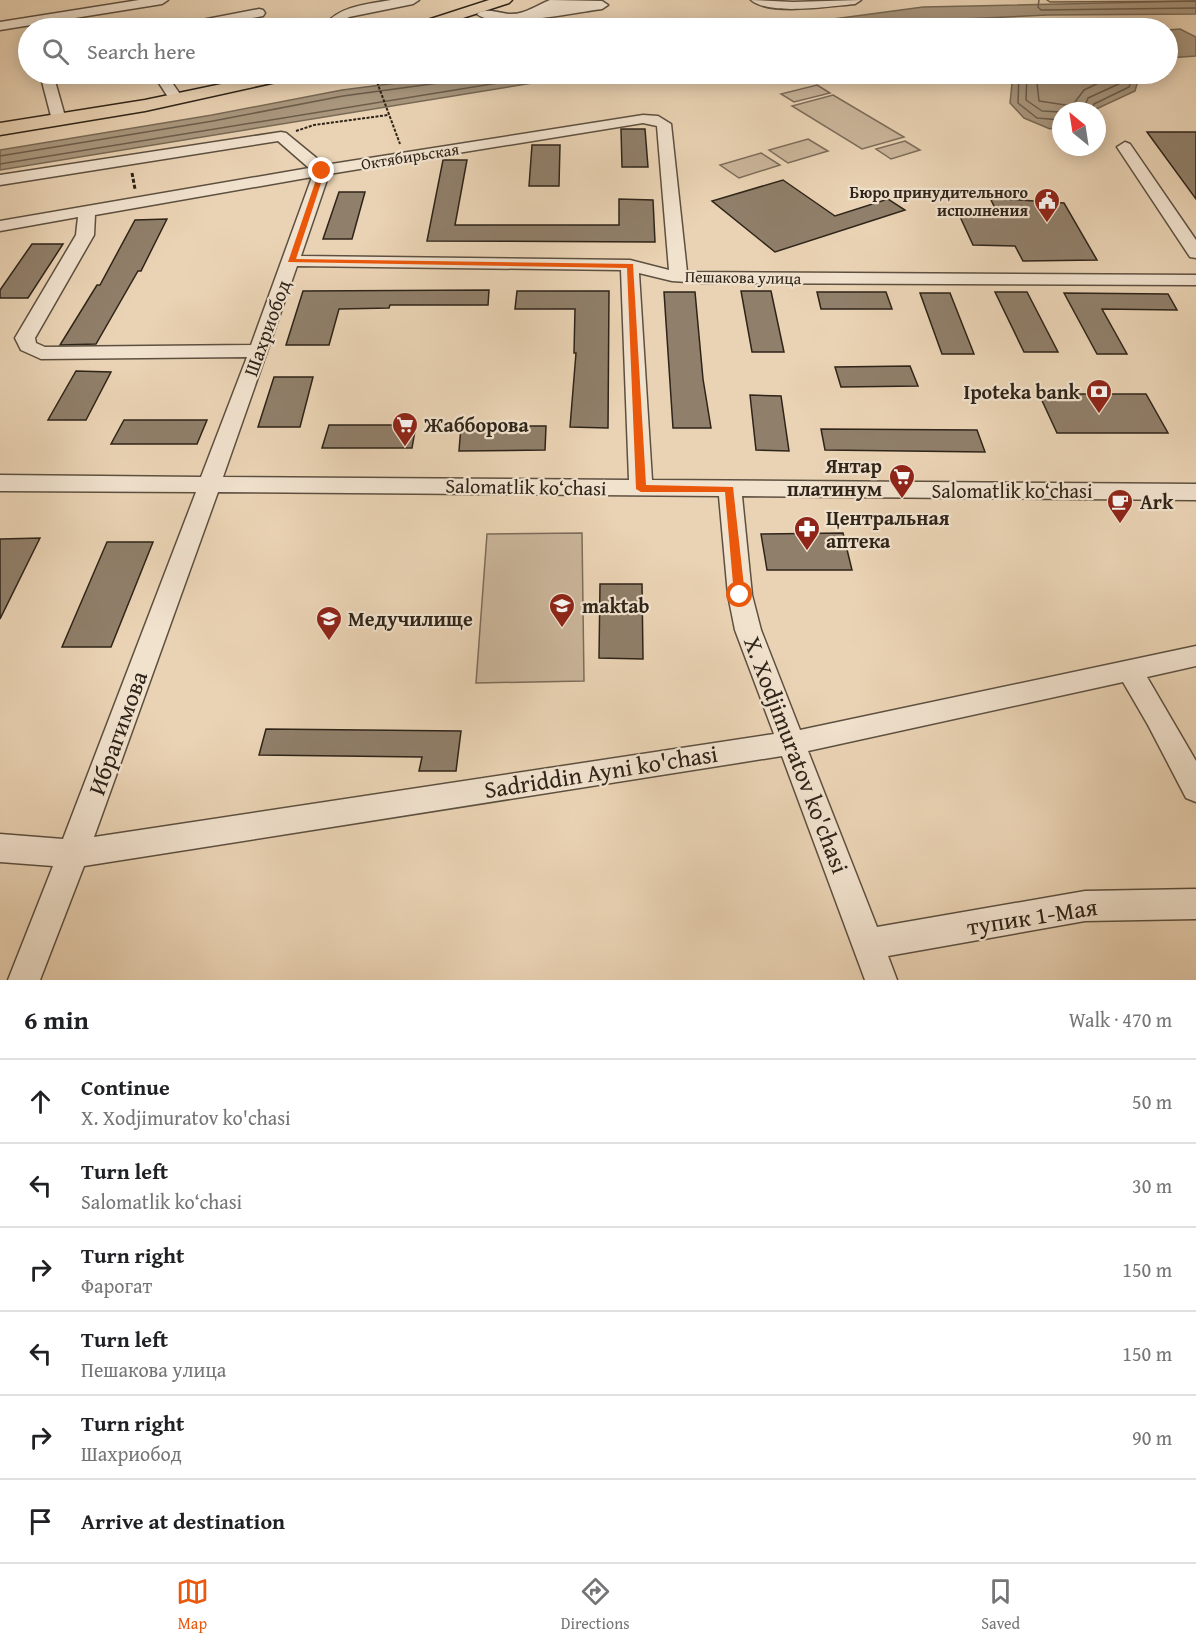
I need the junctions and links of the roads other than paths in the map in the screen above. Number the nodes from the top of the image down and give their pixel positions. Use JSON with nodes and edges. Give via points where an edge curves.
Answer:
{"nodes":[{"id":1,"x":162,"y":0,"type":"edge"},
{"id":2,"x":246,"y":0,"type":"edge"},
{"id":3,"x":413,"y":0,"type":"edge"},
{"id":4,"x":504,"y":0,"type":"edge"},
{"id":5,"x":518,"y":0,"type":"edge"},
{"id":6,"x":757,"y":0,"type":"edge"},
{"id":7,"x":855,"y":0,"type":"edge"},
{"id":8,"x":483,"y":14,"type":"junction"},
{"id":9,"x":529,"y":15,"type":"dead end"},
{"id":10,"x":69,"y":18,"type":"edge"},
{"id":11,"x":255,"y":18,"type":"edge"},
{"id":12,"x":336,"y":18,"type":"edge"},
{"id":13,"x":449,"y":18,"type":"edge"},
{"id":14,"x":470,"y":18,"type":"edge"},
{"id":15,"x":18,"y":26,"type":"edge"},
{"id":16,"x":0,"y":27,"type":"edge"},
{"id":17,"x":49,"y":84,"type":"edge"},
{"id":18,"x":166,"y":84,"type":"edge"},
{"id":19,"x":218,"y":84,"type":"edge"},
{"id":20,"x":249,"y":84,"type":"edge"},
{"id":21,"x":173,"y":94,"type":"junction"},
{"id":22,"x":58,"y":117,"type":"junction"},
{"id":23,"x":0,"y":122,"type":"edge"},
{"id":24,"x":0,"y":129,"type":"edge"},
{"id":25,"x":1125,"y":147,"type":"dead end"},
{"id":26,"x":322,"y":171,"type":"junction"},
{"id":27,"x":0,"y":180,"type":"edge"},
{"id":28,"x":87,"y":211,"type":"junction"},
{"id":29,"x":0,"y":226,"type":"edge"},
{"id":30,"x":1196,"y":253,"type":"edge"},
{"id":31,"x":291,"y":261,"type":"junction"},
{"id":32,"x":630,"y":266,"type":"junction"},
{"id":33,"x":678,"y":276,"type":"junction"},
{"id":34,"x":1196,"y":280,"type":"edge"},
{"id":35,"x":259,"y":351,"type":"junction"},
{"id":36,"x":0,"y":483,"type":"edge"},
{"id":37,"x":210,"y":484,"type":"junction"},
{"id":38,"x":641,"y":489,"type":"junction"},
{"id":39,"x":730,"y":489,"type":"junction"},
{"id":40,"x":1196,"y":492,"type":"edge"},
{"id":41,"x":1196,"y":656,"type":"edge"},
{"id":42,"x":1129,"y":670,"type":"junction"},
{"id":43,"x":792,"y":743,"type":"junction"},
{"id":44,"x":1196,"y":789,"type":"edge"},
{"id":45,"x":0,"y":848,"type":"edge"},
{"id":46,"x":74,"y":854,"type":"junction"},
{"id":47,"x":1196,"y":904,"type":"edge"},
{"id":48,"x":868,"y":944,"type":"junction"},
{"id":49,"x":24,"y":980,"type":"edge"},
{"id":50,"x":881,"y":980,"type":"edge"}],
"edges":[{"from":1,"to":10,"type":"street"},
{"from":2,"to":11,"type":"street","via":[[262,17]]},
{"from":3,"to":12,"type":"street"},
{"from":4,"to":13,"type":"main road"},
{"from":5,"to":8,"type":"main road"},
{"from":6,"to":7,"type":"street","via":[[793,6]]},
{"from":8,"to":9,"type":"street","via":[[512,18]]},
{"from":8,"to":14,"type":"main road"},
{"from":15,"to":16,"type":"street"},
{"from":17,"to":22,"type":"street"},
{"from":18,"to":21,"type":"street"},
{"from":19,"to":21,"type":"main road"},
{"from":20,"to":22,"type":"main road"},
{"from":21,"to":22,"type":"main road"},
{"from":22,"to":23,"type":"main road"},
{"from":22,"to":24,"type":"main road"},
{"from":25,"to":30,"type":"street"},
{"from":26,"to":27,"type":"street","via":[[281,136]]},
{"from":26,"to":28,"type":"street","name":"Октябирьская"},
{"from":26,"to":31,"type":"street","name":"Шахриобод"},
{"from":26,"to":33,"type":"street","name":"Октябирьская","via":[[653,119],[664,124]]},
{"from":28,"to":29,"type":"street","name":"Октябирьская"},
{"from":28,"to":35,"type":"street","via":[[85,236],[25,338],[28,346],[41,353]]},
{"from":31,"to":32,"type":"street","name":"Пешакова улица"},
{"from":31,"to":35,"type":"street","name":"Шахриобод"},
{"from":32,"to":33,"type":"street","name":"Пешакова улица"},
{"from":32,"to":38,"type":"street"},
{"from":33,"to":34,"type":"street","name":"Пешакова улица"},
{"from":35,"to":37,"type":"street","name":"Шахриобод"},
{"from":36,"to":37,"type":"street","name":"Salomatlik ko‘chasi"},
{"from":37,"to":38,"type":"street","name":"Salomatlik ko‘chasi"},
{"from":37,"to":46,"type":"street","name":"Ибрагимова"},
{"from":38,"to":39,"type":"street","name":"Salomatlik ko‘chasi"},
{"from":39,"to":40,"type":"street","name":"Salomatlik ko‘chasi"},
{"from":39,"to":43,"type":"street","name":"X. Xodjimuratov ko'chasi","via":[[740,595],[748,630]]},
{"from":41,"to":42,"type":"street","name":"Sadriddin Ayni ko'chasi"},
{"from":42,"to":43,"type":"street","name":"Sadriddin Ayni ko'chasi"},
{"from":42,"to":44,"type":"street"},
{"from":43,"to":46,"type":"street","name":"Sadriddin Ayni ko'chasi"},
{"from":43,"to":48,"type":"street","name":"X. Xodjimuratov ko'chasi"},
{"from":45,"to":46,"type":"street","name":"Sadriddin Ayni ko'chasi"},
{"from":46,"to":49,"type":"street","name":"Ибрагимова"},
{"from":47,"to":48,"type":"street","name":"тупик 1-Мая","via":[[1085,906]]},
{"from":48,"to":50,"type":"street","name":"X. Xodjimuratov ko'chasi"}]}
